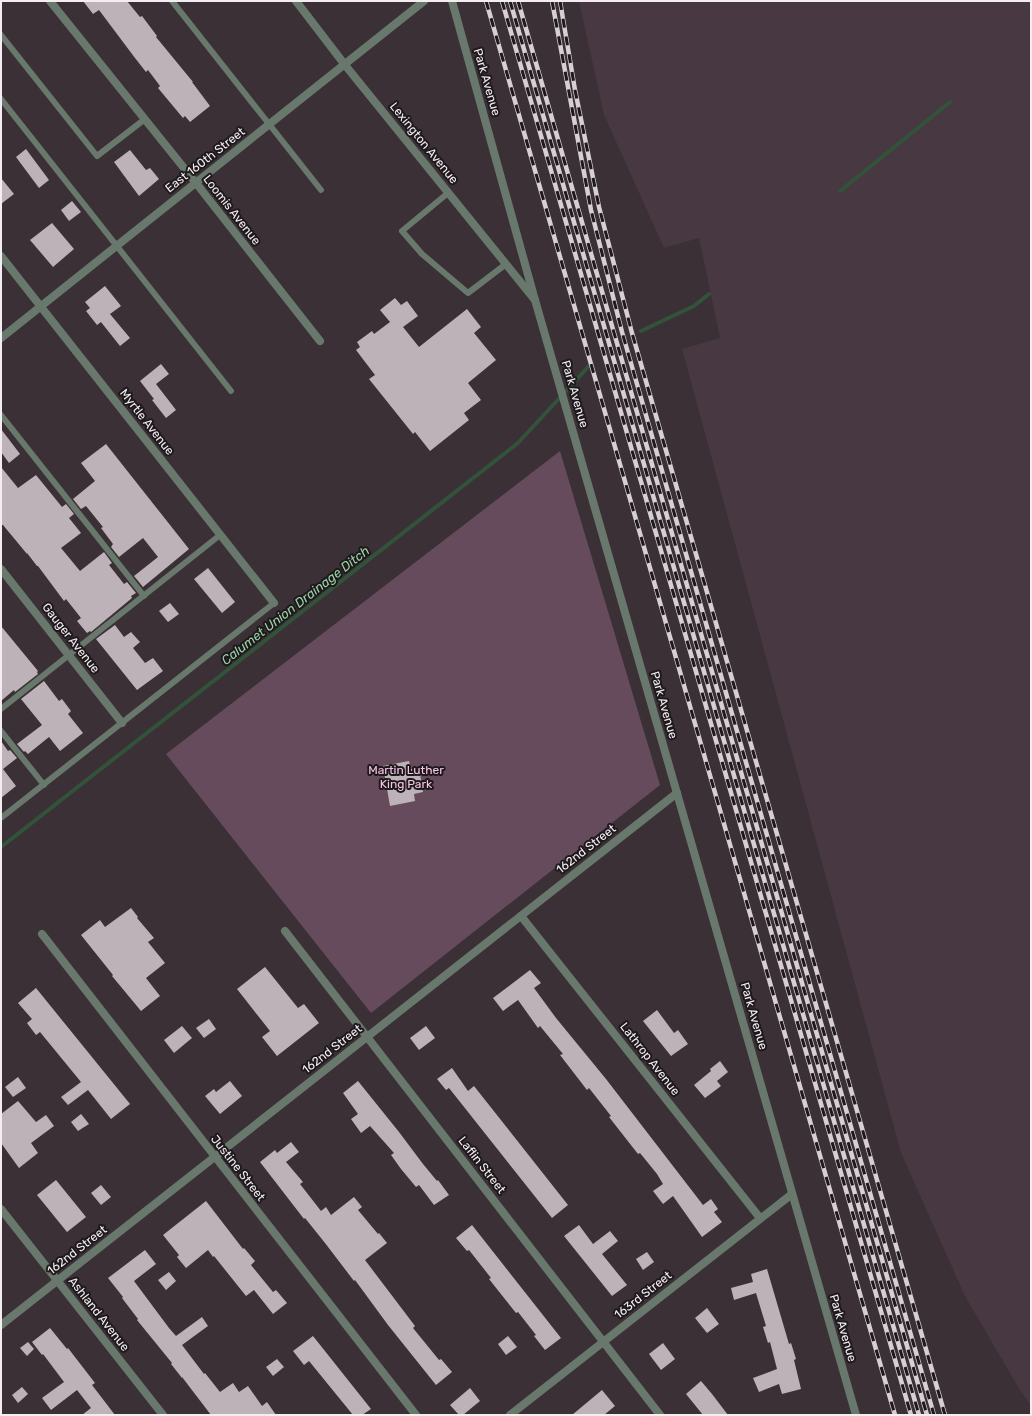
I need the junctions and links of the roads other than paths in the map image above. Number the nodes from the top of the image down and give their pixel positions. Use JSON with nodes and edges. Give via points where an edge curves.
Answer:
{"nodes":[{"id":1,"x":50,"y":1,"type":"edge"},
{"id":2,"x":172,"y":1,"type":"edge"},
{"id":3,"x":296,"y":1,"type":"edge"},
{"id":4,"x":424,"y":1,"type":"edge"},
{"id":5,"x":452,"y":1,"type":"edge"},
{"id":6,"x":415,"y":4,"type":"edge"},
{"id":7,"x":1,"y":35,"type":"edge"},
{"id":8,"x":345,"y":65,"type":"junction"},
{"id":9,"x":1,"y":99,"type":"edge"},
{"id":10,"x":145,"y":119,"type":"junction"},
{"id":11,"x":269,"y":125,"type":"junction"},
{"id":12,"x":196,"y":183,"type":"junction"},
{"id":13,"x":321,"y":190,"type":"dead end"},
{"id":14,"x":448,"y":192,"type":"junction"},
{"id":15,"x":117,"y":246,"type":"junction"},
{"id":16,"x":1,"y":256,"type":"edge"},
{"id":17,"x":506,"y":264,"type":"junction"},
{"id":18,"x":535,"y":300,"type":"junction"},
{"id":19,"x":41,"y":306,"type":"junction"},
{"id":20,"x":1,"y":338,"type":"edge"},
{"id":21,"x":320,"y":341,"type":"dead end"},
{"id":22,"x":231,"y":391,"type":"dead end"},
{"id":23,"x":1,"y":415,"type":"edge"},
{"id":24,"x":220,"y":535,"type":"junction"},
{"id":25,"x":1,"y":569,"type":"edge"},
{"id":26,"x":144,"y":596,"type":"junction"},
{"id":27,"x":274,"y":603,"type":"joint"},
{"id":28,"x":69,"y":655,"type":"junction"},
{"id":29,"x":1,"y":709,"type":"edge"},
{"id":30,"x":122,"y":723,"type":"junction"},
{"id":31,"x":1,"y":731,"type":"edge"},
{"id":32,"x":44,"y":785,"type":"junction"},
{"id":33,"x":677,"y":793,"type":"junction"},
{"id":34,"x":1,"y":818,"type":"edge"},
{"id":35,"x":521,"y":916,"type":"junction"},
{"id":36,"x":285,"y":931,"type":"dead end"},
{"id":37,"x":42,"y":934,"type":"dead end"},
{"id":38,"x":367,"y":1037,"type":"junction"},
{"id":39,"x":215,"y":1157,"type":"junction"},
{"id":40,"x":792,"y":1194,"type":"junction"},
{"id":41,"x":1,"y":1209,"type":"edge"},
{"id":42,"x":760,"y":1218,"type":"junction"},
{"id":43,"x":58,"y":1281,"type":"junction"},
{"id":44,"x":1,"y":1325,"type":"edge"},
{"id":45,"x":603,"y":1342,"type":"junction"},
{"id":46,"x":164,"y":1415,"type":"edge"},
{"id":47,"x":416,"y":1415,"type":"edge"},
{"id":48,"x":510,"y":1415,"type":"edge"},
{"id":49,"x":660,"y":1415,"type":"edge"},
{"id":50,"x":856,"y":1415,"type":"edge"}],
"edges":[{"from":1,"to":10,"type":"street","name":"Loomis Avenue"},
{"from":2,"to":11,"type":"lane"},
{"from":3,"to":8,"type":"street","name":"Lexington Avenue"},
{"from":4,"to":6,"type":"street","name":"East 160th Street"},
{"from":5,"to":18,"type":"street","name":"Park Avenue"},
{"from":6,"to":8,"type":"street","name":"East 160th Street"},
{"from":7,"to":10,"type":"lane","via":[[97,156]]},
{"from":8,"to":11,"type":"street","name":"East 160th Street"},
{"from":8,"to":14,"type":"street","name":"Lexington Avenue"},
{"from":9,"to":15,"type":"lane"},
{"from":10,"to":12,"type":"street","name":"Loomis Avenue"},
{"from":11,"to":12,"type":"street","name":"East 160th Street"},
{"from":11,"to":13,"type":"lane"},
{"from":12,"to":15,"type":"street","name":"East 160th Street"},
{"from":12,"to":21,"type":"street","name":"Loomis Avenue"},
{"from":14,"to":17,"type":"street","name":"Lexington Avenue"},
{"from":14,"to":17,"type":"lane","via":[[402,231],[422,254],[468,293]]},
{"from":15,"to":19,"type":"street","name":"East 160th Street"},
{"from":15,"to":22,"type":"lane"},
{"from":16,"to":19,"type":"street","name":"Myrtle Avenue"},
{"from":17,"to":18,"type":"street","name":"Lexington Avenue"},
{"from":18,"to":33,"type":"street","name":"Park Avenue"},
{"from":19,"to":20,"type":"street","name":"East 160th Street"},
{"from":19,"to":24,"type":"street","name":"Myrtle Avenue"},
{"from":23,"to":26,"type":"lane"},
{"from":24,"to":26,"type":"lane"},
{"from":24,"to":27,"type":"street","name":"Myrtle Avenue"},
{"from":25,"to":28,"type":"street","name":"Gauger Avenue"},
{"from":26,"to":28,"type":"lane"},
{"from":27,"to":30,"type":"lane"},
{"from":28,"to":29,"type":"lane"},
{"from":28,"to":30,"type":"street","name":"Gauger Avenue"},
{"from":30,"to":32,"type":"lane"},
{"from":31,"to":32,"type":"lane"},
{"from":32,"to":34,"type":"lane"},
{"from":33,"to":35,"type":"street","name":"162nd Street"},
{"from":33,"to":40,"type":"street","name":"Park Avenue"},
{"from":35,"to":38,"type":"street","name":"162nd Street"},
{"from":35,"to":42,"type":"street","name":"Lathrop Avenue"},
{"from":36,"to":38,"type":"street","name":"Laflin Street"},
{"from":37,"to":39,"type":"street","name":"Justine Street"},
{"from":38,"to":39,"type":"street","name":"162nd Street"},
{"from":38,"to":45,"type":"street","name":"Laflin Street"},
{"from":39,"to":43,"type":"street","name":"162nd Street"},
{"from":39,"to":47,"type":"street","name":"Justine Street"},
{"from":40,"to":42,"type":"street","name":"163rd Street"},
{"from":40,"to":50,"type":"street","name":"Park Avenue"},
{"from":41,"to":43,"type":"street","name":"Ashland Avenue"},
{"from":42,"to":45,"type":"street","name":"163rd Street"},
{"from":43,"to":44,"type":"street","name":"162nd Street"},
{"from":43,"to":46,"type":"street","name":"Ashland Avenue"},
{"from":45,"to":48,"type":"street","name":"163rd Street"},
{"from":45,"to":49,"type":"street","name":"Laflin Street"}]}
